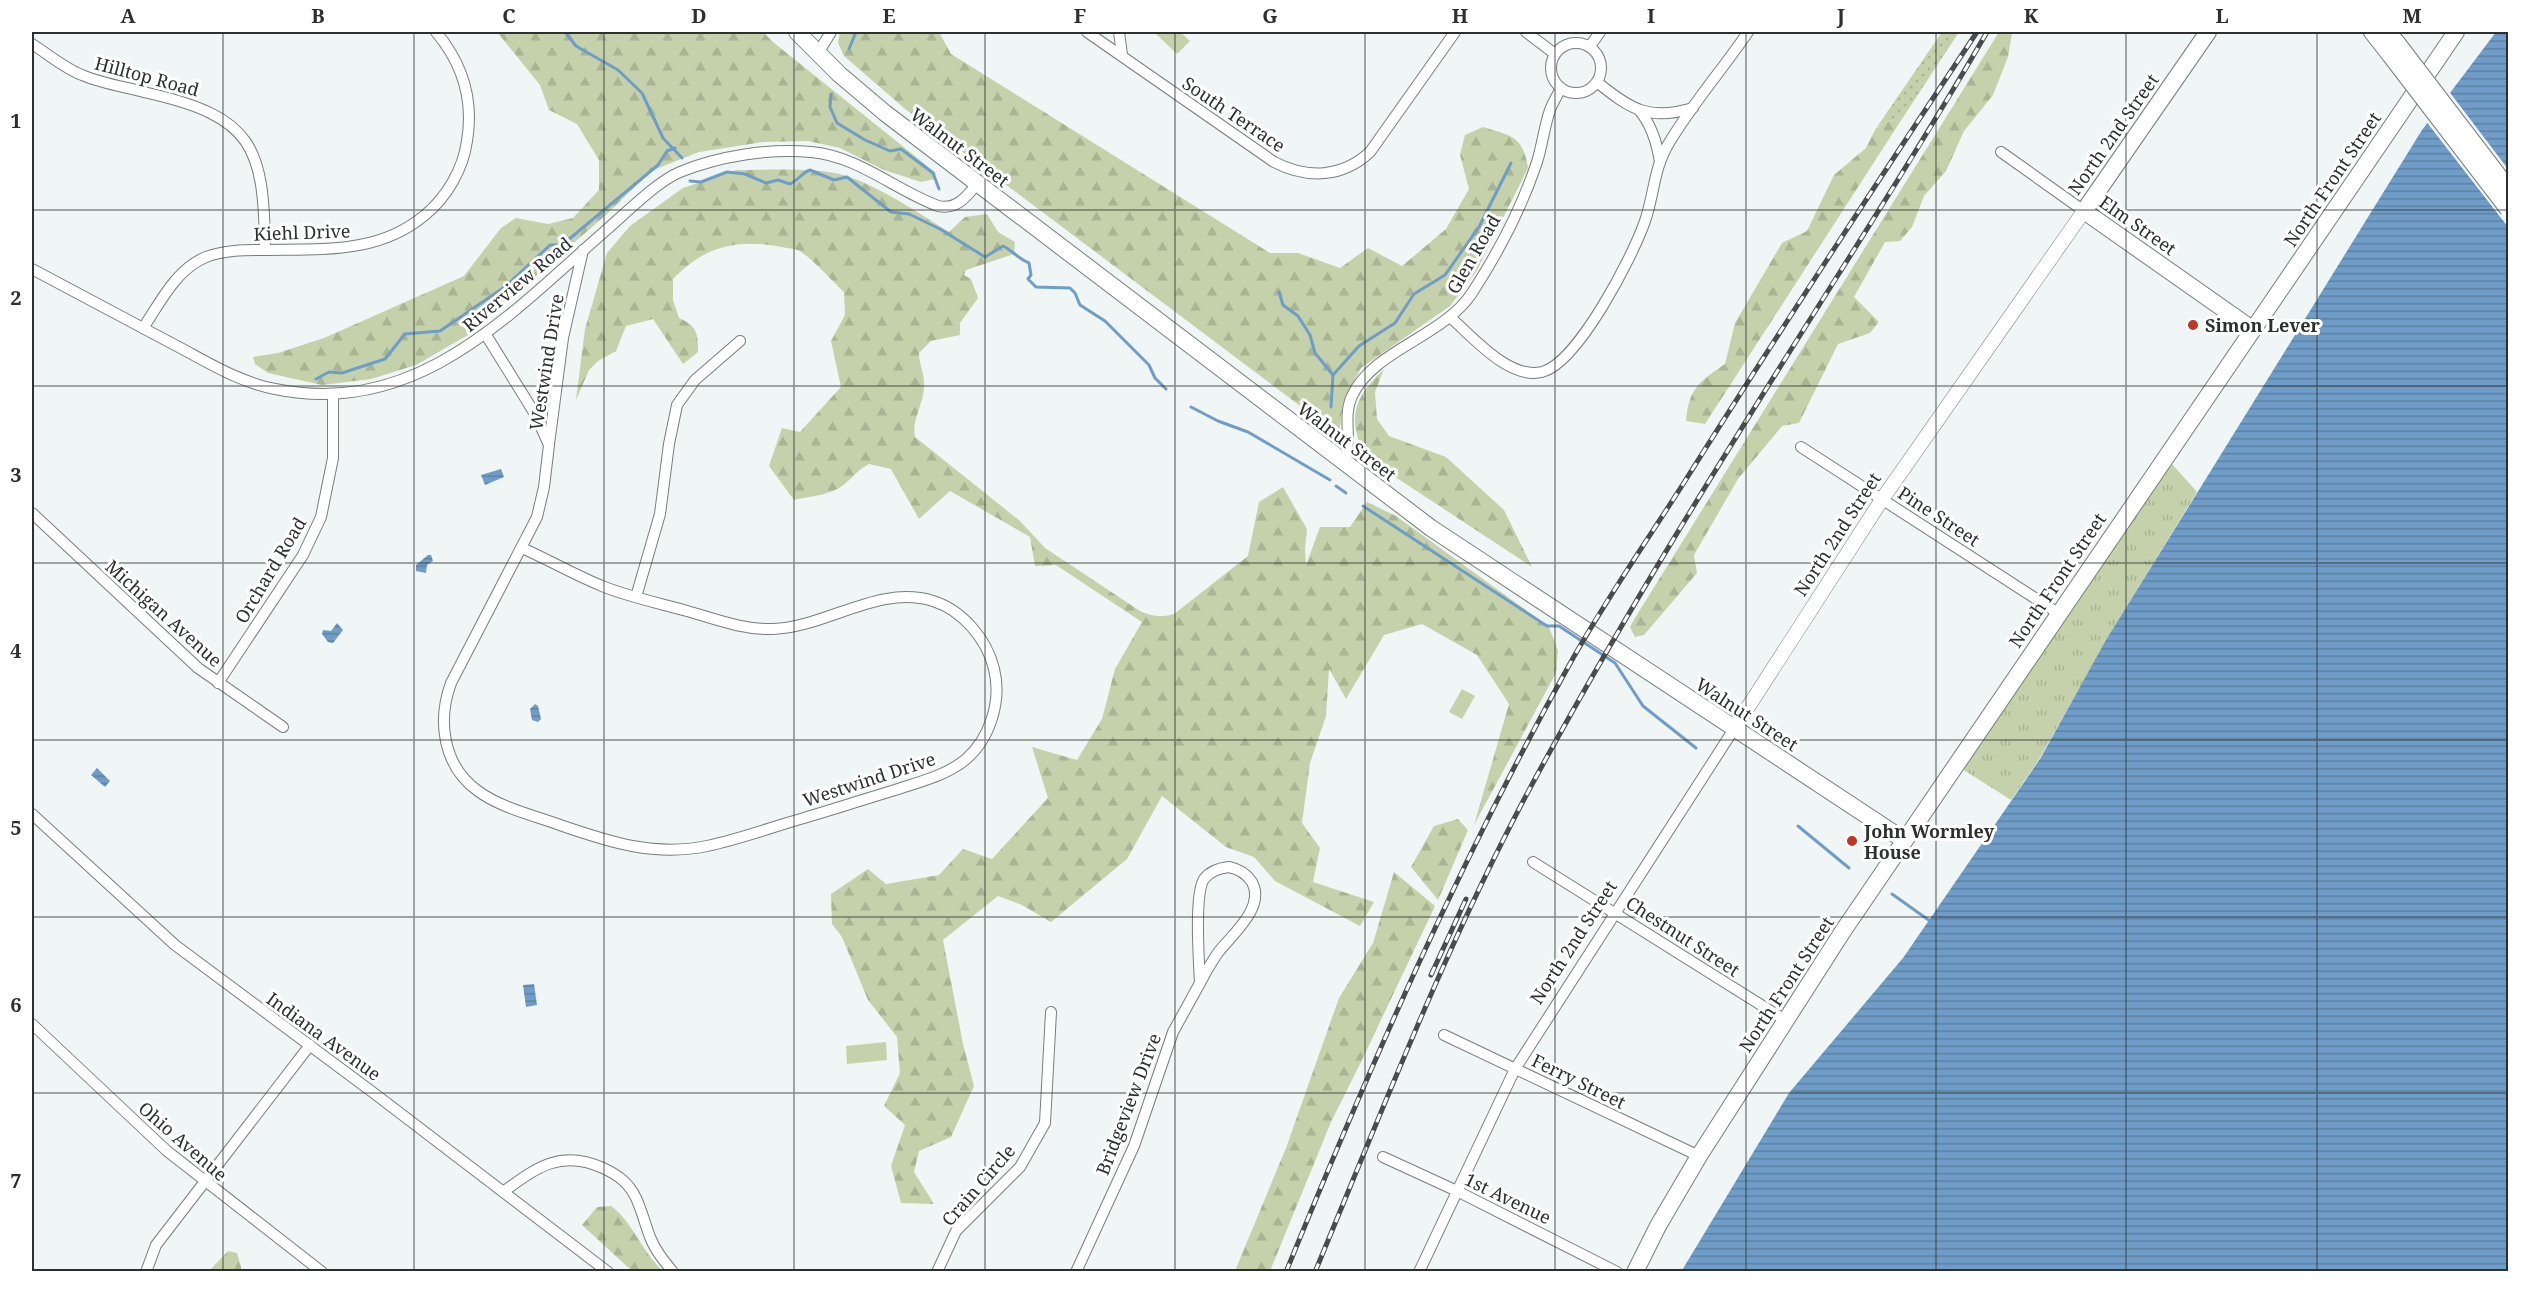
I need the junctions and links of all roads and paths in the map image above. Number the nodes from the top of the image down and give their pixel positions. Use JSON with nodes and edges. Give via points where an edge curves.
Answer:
{"nodes":[{"id":1,"x":436,"y":32,"type":"edge"},
{"id":2,"x":797,"y":32,"type":"edge"},
{"id":3,"x":831,"y":32,"type":"edge"},
{"id":4,"x":1087,"y":32,"type":"edge"},
{"id":5,"x":1119,"y":32,"type":"edge"},
{"id":6,"x":1455,"y":32,"type":"edge"},
{"id":7,"x":1526,"y":32,"type":"edge"},
{"id":8,"x":1600,"y":32,"type":"edge"},
{"id":9,"x":1748,"y":32,"type":"edge"},
{"id":10,"x":2208,"y":32,"type":"edge"},
{"id":11,"x":2372,"y":32,"type":"edge"},
{"id":12,"x":2456,"y":32,"type":"edge"},
{"id":13,"x":32,"y":44,"type":"edge"},
{"id":14,"x":2392,"y":44,"type":"edge"},
{"id":15,"x":1590,"y":46,"type":"junction"},
{"id":16,"x":818,"y":53,"type":"junction"},
{"id":17,"x":1555,"y":54,"type":"junction"},
{"id":18,"x":1122,"y":55,"type":"junction"},
{"id":19,"x":1598,"y":82,"type":"junction"},
{"id":20,"x":1561,"y":88,"type":"junction"},
{"id":21,"x":1693,"y":108,"type":"junction"},
{"id":22,"x":1638,"y":109,"type":"junction"},
{"id":23,"x":2001,"y":152,"type":"dead end"},
{"id":24,"x":1660,"y":162,"type":"junction"},
{"id":25,"x":977,"y":184,"type":"junction"},
{"id":26,"x":2508,"y":188,"type":"edge"},
{"id":27,"x":2508,"y":209,"type":"edge"},
{"id":28,"x":2084,"y":210,"type":"junction"},
{"id":29,"x":265,"y":250,"type":"junction"},
{"id":30,"x":583,"y":250,"type":"junction"},
{"id":31,"x":32,"y":269,"type":"edge"},
{"id":32,"x":1451,"y":318,"type":"junction"},
{"id":33,"x":143,"y":328,"type":"junction"},
{"id":34,"x":2252,"y":329,"type":"junction"},
{"id":35,"x":486,"y":335,"type":"junction"},
{"id":36,"x":740,"y":341,"type":"dead end"},
{"id":37,"x":333,"y":394,"type":"junction"},
{"id":38,"x":549,"y":445,"type":"junction"},
{"id":39,"x":1801,"y":447,"type":"dead end"},
{"id":40,"x":1344,"y":463,"type":"junction"},
{"id":41,"x":1883,"y":498,"type":"junction"},
{"id":42,"x":32,"y":513,"type":"edge"},
{"id":43,"x":522,"y":548,"type":"junction"},
{"id":44,"x":636,"y":597,"type":"junction"},
{"id":45,"x":2058,"y":613,"type":"junction"},
{"id":46,"x":218,"y":683,"type":"junction"},
{"id":47,"x":283,"y":727,"type":"dead end"},
{"id":48,"x":1734,"y":729,"type":"junction"},
{"id":49,"x":32,"y":814,"type":"edge"},
{"id":50,"x":1904,"y":840,"type":"junction"},
{"id":51,"x":1533,"y":862,"type":"dead end"},
{"id":52,"x":1615,"y":912,"type":"junction"},
{"id":53,"x":1200,"y":983,"type":"junction"},
{"id":54,"x":1051,"y":1012,"type":"dead end"},
{"id":55,"x":1785,"y":1020,"type":"junction"},
{"id":56,"x":32,"y":1024,"type":"edge"},
{"id":57,"x":1444,"y":1035,"type":"dead end"},
{"id":58,"x":310,"y":1045,"type":"junction"},
{"id":59,"x":1515,"y":1069,"type":"junction"},
{"id":60,"x":1699,"y":1156,"type":"junction"},
{"id":61,"x":1383,"y":1157,"type":"dead end"},
{"id":62,"x":204,"y":1182,"type":"junction"},
{"id":63,"x":1457,"y":1191,"type":"junction"},
{"id":64,"x":503,"y":1192,"type":"junction"},
{"id":65,"x":146,"y":1272,"type":"edge"},
{"id":66,"x":322,"y":1272,"type":"edge"},
{"id":67,"x":608,"y":1272,"type":"edge"},
{"id":68,"x":672,"y":1272,"type":"edge"},
{"id":69,"x":937,"y":1272,"type":"edge"},
{"id":70,"x":1076,"y":1272,"type":"edge"},
{"id":71,"x":1419,"y":1272,"type":"edge"},
{"id":72,"x":1617,"y":1272,"type":"edge"},
{"id":73,"x":1635,"y":1272,"type":"edge"}],
"edges":[{"from":1,"to":29,"type":"street","name":"Kiehl Drive","via":[[457,59],[470,104],[467,146],[441,200],[416,223],[378,242],[348,248]]},
{"from":2,"to":16,"type":"main road","name":"Walnut Street"},
{"from":3,"to":16,"type":"street"},
{"from":4,"to":18,"type":"street","name":"South Terrace"},
{"from":5,"to":18,"type":"street"},
{"from":6,"to":18,"type":"street","name":"South Terrace","via":[[1370,152],[1353,165],[1326,174],[1309,174],[1274,162]]},
{"from":7,"to":17,"type":"street"},
{"from":8,"to":15,"type":"street"},
{"from":9,"to":21,"type":"street"},
{"from":10,"to":28,"type":"main road","name":"North 2nd Street"},
{"from":11,"to":14,"type":"main road"},
{"from":12,"to":34,"type":"main road","name":"North Front Street"},
{"from":13,"to":29,"type":"street","name":"Hilltop Road","via":[[84,76],[194,104],[222,118],[251,150],[261,178]]},
{"from":14,"to":26,"type":"main road","bridge":true},
{"from":14,"to":27,"type":"main road","bridge":true},
{"from":15,"to":17,"type":"street","via":[[1571,43]]},
{"from":15,"to":19,"type":"street","via":[[1602,67]]},
{"from":16,"to":25,"type":"main road","name":"Walnut Street","via":[[885,113]]},
{"from":17,"to":20,"type":"street","via":[[1552,78]]},
{"from":19,"to":20,"type":"street","via":[[1586,92]]},
{"from":19,"to":22,"type":"street"},
{"from":20,"to":32,"type":"street","name":"Glen Road","via":[[1549,111],[1537,162],[1516,213],[1472,293]]},
{"from":21,"to":22,"type":"street","via":[[1662,115]]},
{"from":21,"to":24,"type":"street"},
{"from":22,"to":24,"type":"street","via":[[1648,123]]},
{"from":23,"to":28,"type":"street","name":"Elm Street"},
{"from":24,"to":32,"type":"street","via":[[1646,219],[1629,256],[1578,344],[1560,362],[1541,372],[1518,371]]},
{"from":25,"to":30,"type":"street","name":"Riverview Road","via":[[962,201],[945,208],[832,156],[794,151],[735,157],[675,175]]},
{"from":25,"to":40,"type":"main road","name":"Walnut Street"},
{"from":28,"to":34,"type":"main road","name":"Elm Street"},
{"from":28,"to":41,"type":"street","name":"North 2nd Street"},
{"from":29,"to":33,"type":"street","name":"Kiehl Drive","via":[[221,252],[196,262],[172,285]]},
{"from":30,"to":35,"type":"street","name":"Riverview Road"},
{"from":30,"to":38,"type":"street","name":"Westwind Drive","via":[[563,338]]},
{"from":31,"to":33,"type":"street","name":"Riverview Road"},
{"from":32,"to":40,"type":"street","name":"Glen Road","via":[[1383,362],[1357,386],[1347,412],[1349,447]]},
{"from":33,"to":37,"type":"street","name":"Riverview Road","via":[[260,386]]},
{"from":34,"to":45,"type":"main road","name":"North Front Street"},
{"from":35,"to":37,"type":"street","name":"Riverview Road","via":[[400,381]]},
{"from":35,"to":38,"type":"street","name":"Westwind Drive","via":[[535,414]]},
{"from":36,"to":44,"type":"street","via":[[695,380],[677,405],[660,514]]},
{"from":37,"to":46,"type":"street","name":"Orchard Road","via":[[333,458],[321,517],[303,555]]},
{"from":38,"to":43,"type":"street","name":"Westwind Drive","via":[[541,505]]},
{"from":39,"to":41,"type":"street","name":"Pine Street"},
{"from":40,"to":48,"type":"main road","name":"Walnut Street","via":[[1488,567]]},
{"from":41,"to":45,"type":"street","name":"Pine Street"},
{"from":41,"to":48,"type":"street","name":"North 2nd Street"},
{"from":42,"to":46,"type":"street","name":"Michigan Avenue","via":[[154,629]]},
{"from":43,"to":44,"type":"street","name":"Westwind Drive","via":[[604,588]]},
{"from":43,"to":44,"type":"street","name":"Westwind Drive","via":[[451,683],[443,711],[446,741],[456,766],[477,790],[508,806],[626,846],[662,850],[706,847],[939,775],[973,752],[988,729],[996,696],[990,654],[963,619],[936,602],[896,597],[788,628],[772,629],[722,622]]},
{"from":45,"to":50,"type":"main road","name":"North Front Street"},
{"from":46,"to":47,"type":"street","name":"Michigan Avenue"},
{"from":48,"to":50,"type":"main road","name":"Walnut Street"},
{"from":48,"to":52,"type":"street","name":"North 2nd Street"},
{"from":49,"to":58,"type":"street","name":"Indiana Avenue","via":[[175,945]]},
{"from":50,"to":55,"type":"main road","name":"North Front Street"},
{"from":51,"to":52,"type":"street","name":"Chestnut Street"},
{"from":52,"to":55,"type":"street","name":"Chestnut Street"},
{"from":52,"to":59,"type":"street","name":"North 2nd Street"},
{"from":53,"to":53,"type":"street","name":"Bridgeview Drive","via":[[1201,886],[1215,870],[1238,869],[1250,879],[1255,899]]},
{"from":53,"to":70,"type":"street","name":"Bridgeview Drive","via":[[1170,1038],[1134,1146]]},
{"from":54,"to":69,"type":"street","name":"Crain Circle","via":[[1045,1123],[1020,1167],[956,1231]]},
{"from":55,"to":60,"type":"main road","name":"North Front Street"},
{"from":56,"to":62,"type":"street","name":"Ohio Avenue"},
{"from":57,"to":59,"type":"street","name":"Ferry Street"},
{"from":58,"to":62,"type":"street"},
{"from":58,"to":64,"type":"street","name":"Indiana Avenue"},
{"from":59,"to":60,"type":"street","name":"Ferry Street"},
{"from":59,"to":63,"type":"street","name":"North 2nd Street"},
{"from":60,"to":73,"type":"main road","name":"North Front Street"},
{"from":61,"to":63,"type":"street","name":"1st Avenue"},
{"from":62,"to":65,"type":"street","via":[[156,1245]]},
{"from":62,"to":66,"type":"street","name":"Ohio Avenue"},
{"from":63,"to":71,"type":"street","name":"North 2nd Street"},
{"from":63,"to":72,"type":"street","name":"1st Avenue"},
{"from":64,"to":67,"type":"street","name":"Indiana Avenue"},
{"from":64,"to":68,"type":"street","via":[[553,1161],[585,1161],[612,1172],[630,1188],[653,1245]]}]}
